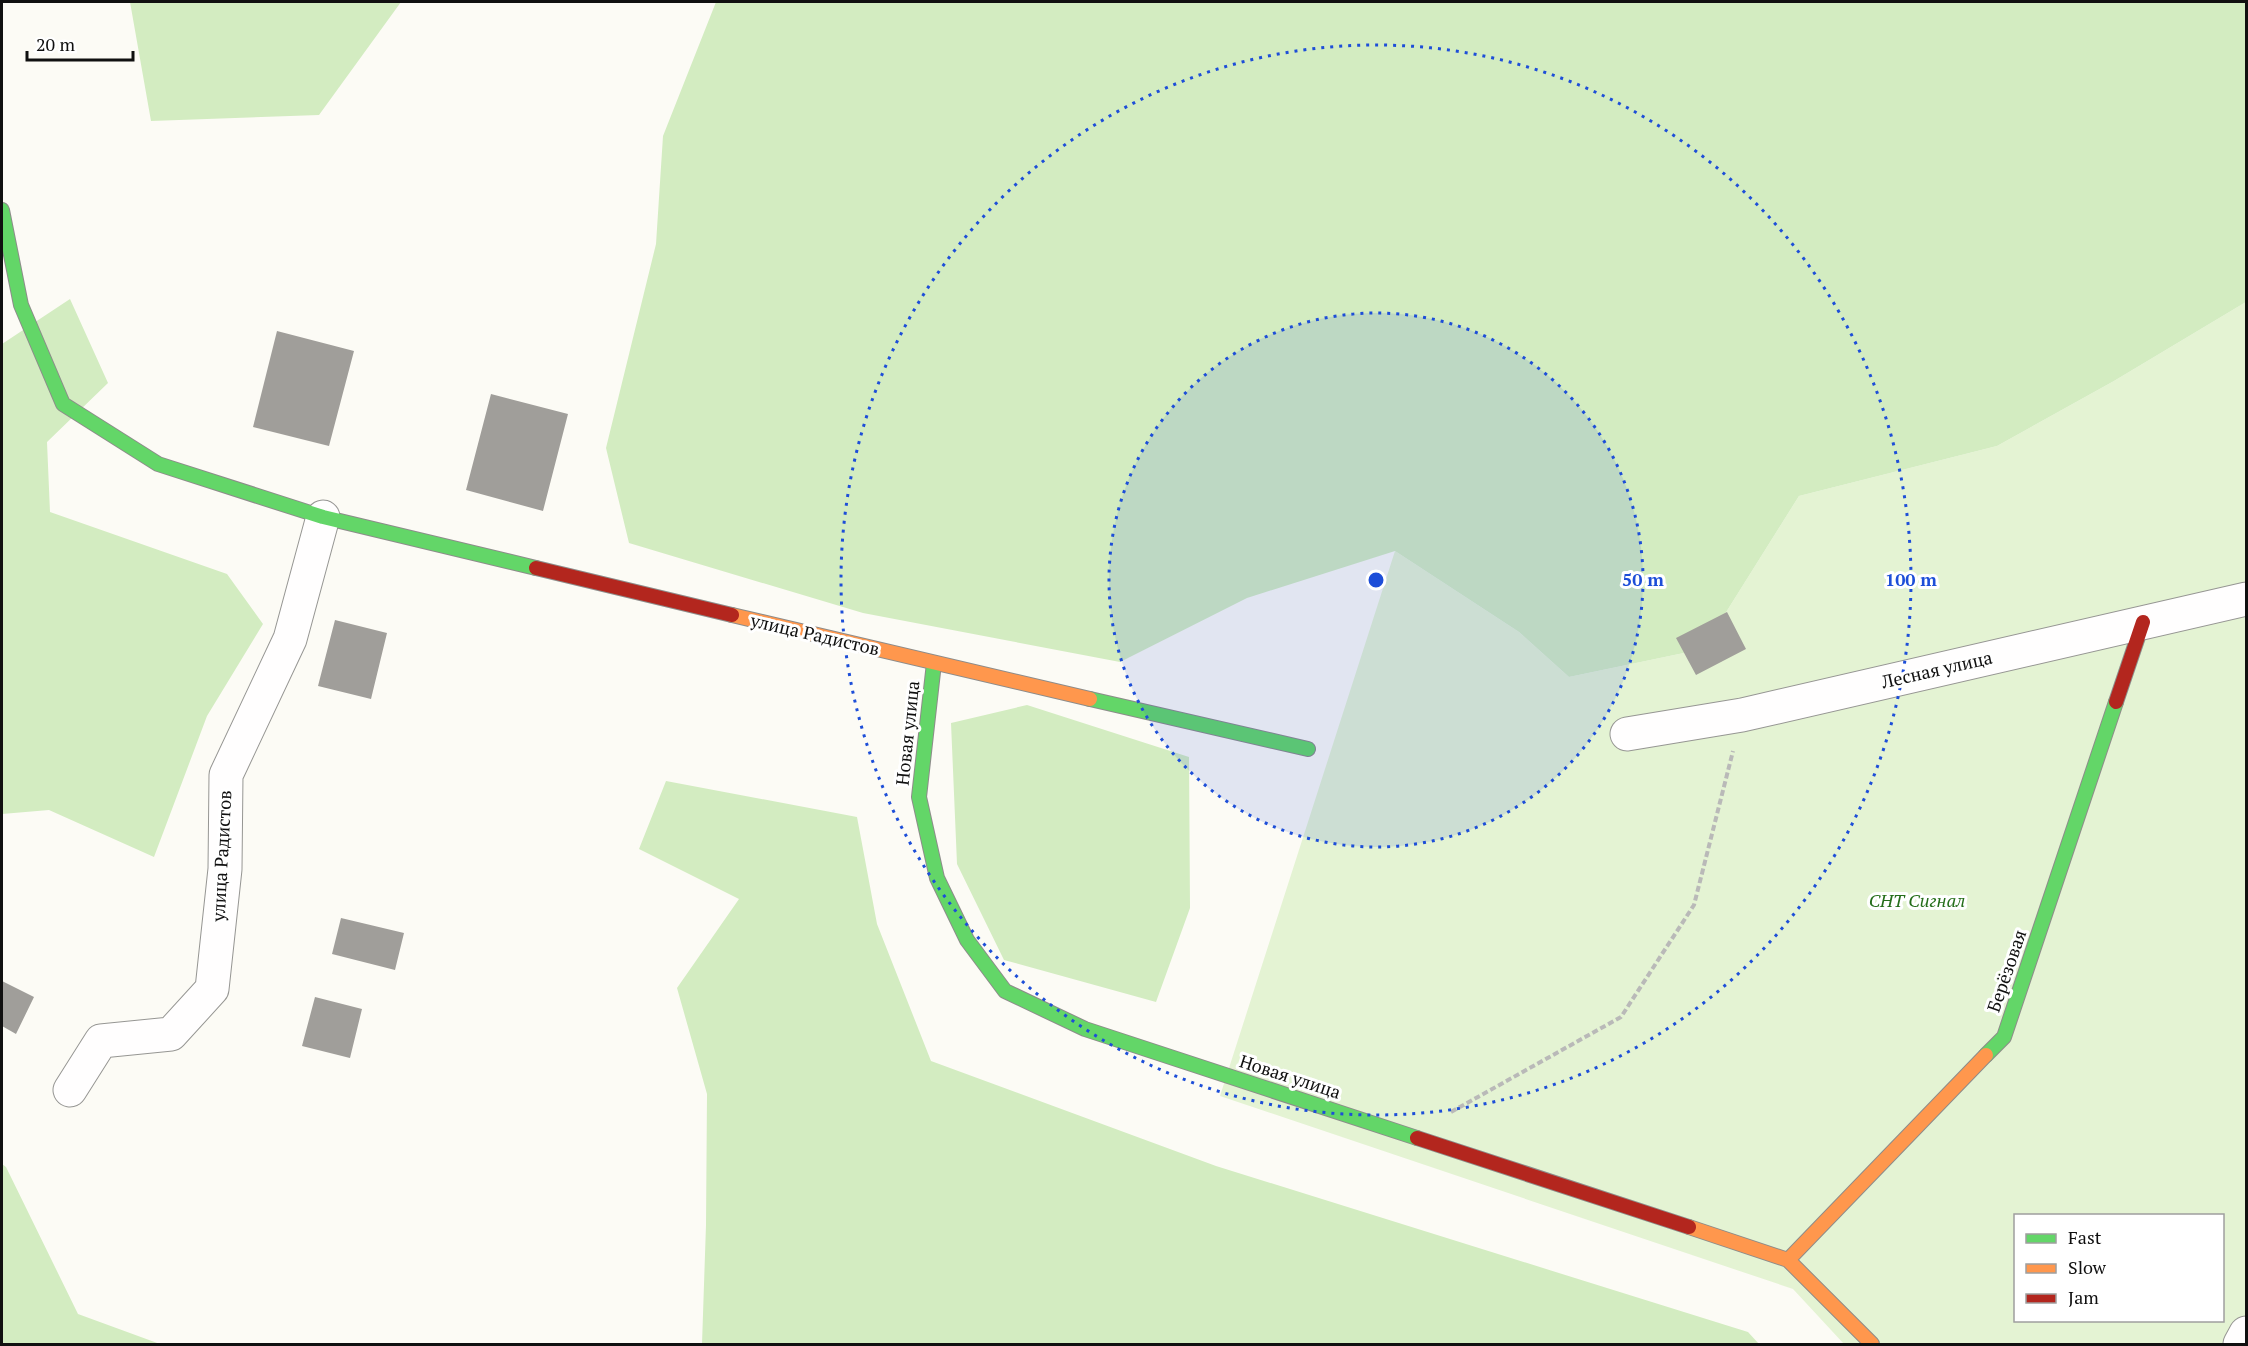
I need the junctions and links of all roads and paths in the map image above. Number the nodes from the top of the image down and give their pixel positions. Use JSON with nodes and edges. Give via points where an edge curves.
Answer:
{"nodes":[{"id":1,"x":2,"y":210,"type":"edge"},
{"id":2,"x":323,"y":517,"type":"junction"},
{"id":3,"x":2247,"y":599,"type":"edge"},
{"id":4,"x":2143,"y":622,"type":"junction"},
{"id":5,"x":934,"y":663,"type":"junction"},
{"id":6,"x":1742,"y":715,"type":"junction"},
{"id":7,"x":1627,"y":735,"type":"dead end"},
{"id":8,"x":1308,"y":749,"type":"dead end"},
{"id":9,"x":70,"y":1090,"type":"dead end"},
{"id":10,"x":1410,"y":1135,"type":"junction"},
{"id":11,"x":1788,"y":1260,"type":"junction"},
{"id":12,"x":2247,"y":1333,"type":"edge"},
{"id":13,"x":1872,"y":1344,"type":"edge"},
{"id":14,"x":2240,"y":1344,"type":"edge"}],
"edges":[{"from":1,"to":2,"type":"street","name":"улица Радистов","via":[[21,305],[63,404],[158,464]]},
{"from":2,"to":5,"type":"street","name":"улица Радистов"},
{"from":2,"to":9,"type":"street","name":"улица Радистов","via":[[290,639],[226,775],[225,869],[212,988],[171,1034],[101,1041]]},
{"from":3,"to":4,"type":"street","name":"Лесная улица"},
{"from":4,"to":6,"type":"street","name":"Лесная улица"},
{"from":4,"to":11,"type":"street","name":"Берёзовая","via":[[2004,1037]]},
{"from":5,"to":8,"type":"street","name":"улица Радистов"},
{"from":5,"to":10,"type":"street","name":"Новая улица","via":[[919,797],[937,878],[967,940],[1005,990],[1085,1029]]},
{"from":6,"to":7,"type":"street","name":"Лесная улица"},
{"from":6,"to":10,"type":"path","via":[[1694,905],[1621,1017]]},
{"from":10,"to":11,"type":"street","name":"Новая улица"},
{"from":11,"to":13,"type":"street","name":"Новая улица"},
{"from":12,"to":14,"type":"street"}]}
